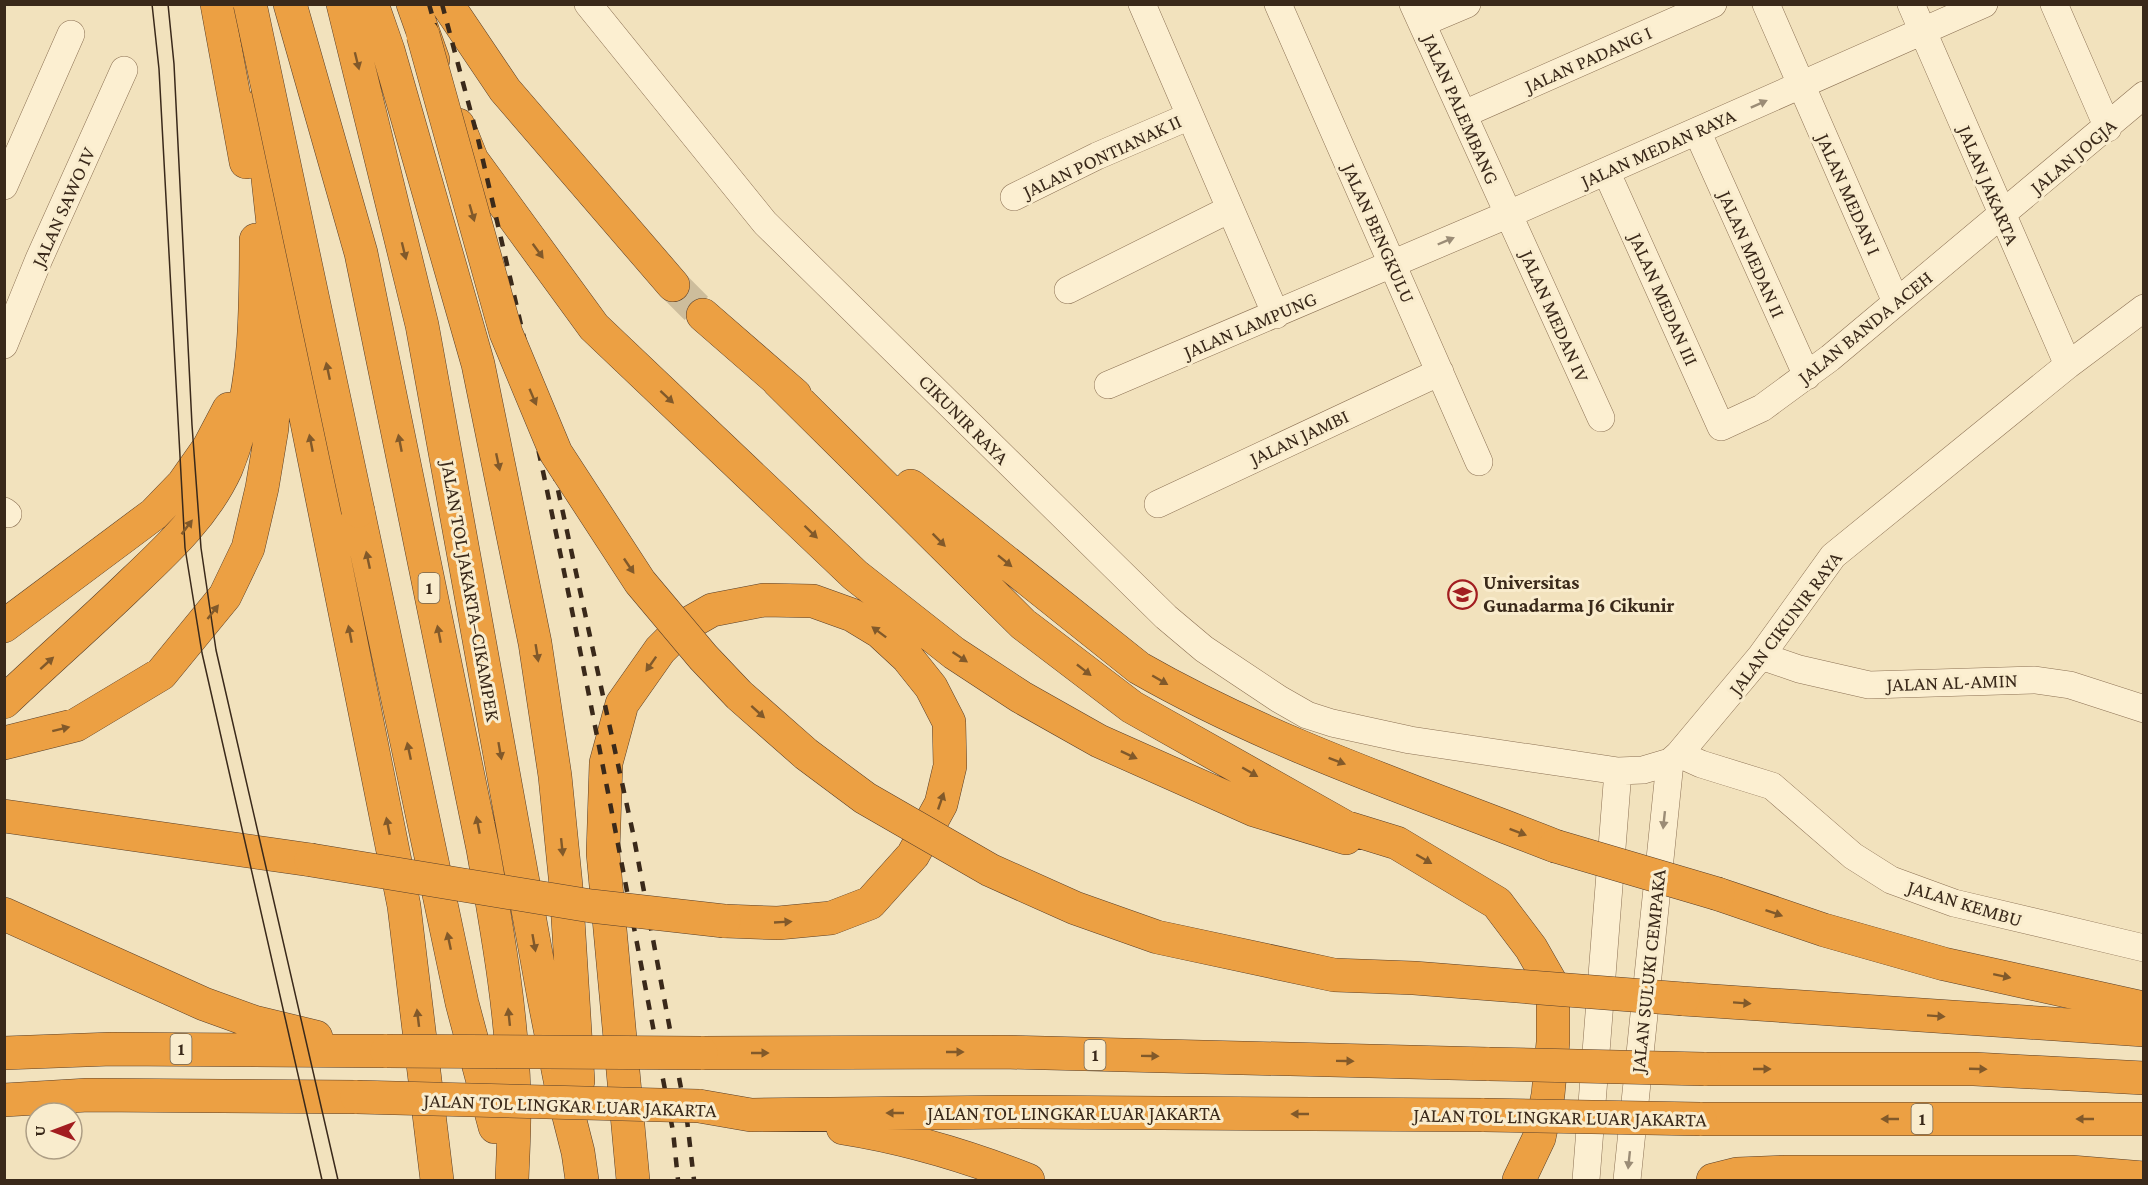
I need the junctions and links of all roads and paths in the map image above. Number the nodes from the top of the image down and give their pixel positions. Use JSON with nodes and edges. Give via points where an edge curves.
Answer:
{"nodes":[{"id":1,"x":218,"y":4,"type":"edge"},
{"id":2,"x":250,"y":4,"type":"edge"},
{"id":3,"x":290,"y":4,"type":"edge"},
{"id":4,"x":343,"y":4,"type":"edge"},
{"id":5,"x":372,"y":4,"type":"edge"},
{"id":6,"x":413,"y":4,"type":"edge"},
{"id":7,"x":447,"y":4,"type":"edge"},
{"id":8,"x":588,"y":4,"type":"edge"},
{"id":9,"x":1143,"y":4,"type":"edge"},
{"id":10,"x":1278,"y":4,"type":"edge"},
{"id":11,"x":1467,"y":4,"type":"edge"},
{"id":12,"x":1713,"y":4,"type":"edge"},
{"id":13,"x":1766,"y":4,"type":"edge"},
{"id":14,"x":1911,"y":4,"type":"edge"},
{"id":15,"x":1984,"y":4,"type":"edge"},
{"id":16,"x":2054,"y":4,"type":"edge"},
{"id":17,"x":1418,"y":14,"type":"edge"},
{"id":18,"x":1923,"y":31,"type":"junction"},
{"id":19,"x":71,"y":34,"type":"dead end"},
{"id":20,"x":423,"y":35,"type":"junction"},
{"id":21,"x":124,"y":70,"type":"dead end"},
{"id":22,"x":1801,"y":85,"type":"junction"},
{"id":23,"x":2144,"y":95,"type":"edge"},
{"id":24,"x":1464,"y":114,"type":"junction"},
{"id":25,"x":1190,"y":116,"type":"junction"},
{"id":26,"x":2108,"y":128,"type":"junction"},
{"id":27,"x":1697,"y":131,"type":"junction"},
{"id":28,"x":1606,"y":171,"type":"junction"},
{"id":29,"x":4,"y":186,"type":"edge"},
{"id":30,"x":1014,"y":197,"type":"dead end"},
{"id":31,"x":1230,"y":209,"type":"junction"},
{"id":32,"x":1509,"y":214,"type":"junction"},
{"id":33,"x":2002,"y":216,"type":"junction"},
{"id":34,"x":1392,"y":264,"type":"junction"},
{"id":35,"x":673,"y":285,"type":"tunnel mouth"},
{"id":36,"x":280,"y":288,"type":"junction"},
{"id":37,"x":1068,"y":290,"type":"dead end"},
{"id":38,"x":1896,"y":302,"type":"junction"},
{"id":39,"x":2144,"y":308,"type":"edge"},
{"id":40,"x":256,"y":311,"type":"junction"},
{"id":41,"x":704,"y":315,"type":"tunnel mouth"},
{"id":42,"x":1276,"y":315,"type":"junction"},
{"id":43,"x":4,"y":345,"type":"edge"},
{"id":44,"x":2068,"y":365,"type":"junction"},
{"id":45,"x":1440,"y":372,"type":"junction"},
{"id":46,"x":1807,"y":376,"type":"junction"},
{"id":47,"x":778,"y":381,"type":"junction"},
{"id":48,"x":1108,"y":385,"type":"dead end"},
{"id":49,"x":1601,"y":418,"type":"dead end"},
{"id":50,"x":1721,"y":428,"type":"joint"},
{"id":51,"x":1479,"y":462,"type":"dead end"},
{"id":52,"x":1158,"y":504,"type":"dead end"},
{"id":53,"x":4,"y":626,"type":"edge"},
{"id":54,"x":1761,"y":656,"type":"junction"},
{"id":55,"x":4,"y":702,"type":"edge"},
{"id":56,"x":2144,"y":709,"type":"edge"},
{"id":57,"x":4,"y":743,"type":"edge"},
{"id":58,"x":1674,"y":758,"type":"junction"},
{"id":59,"x":1618,"y":771,"type":"junction"},
{"id":60,"x":4,"y":816,"type":"edge"},
{"id":61,"x":1345,"y":827,"type":"junction"},
{"id":62,"x":4,"y":914,"type":"edge"},
{"id":63,"x":2144,"y":948,"type":"edge"},
{"id":64,"x":2144,"y":1008,"type":"edge"},
{"id":65,"x":2144,"y":1030,"type":"edge"},
{"id":66,"x":373,"y":1050,"type":"junction"},
{"id":67,"x":4,"y":1053,"type":"edge"},
{"id":68,"x":2144,"y":1078,"type":"edge"},
{"id":69,"x":4,"y":1100,"type":"edge"},
{"id":70,"x":751,"y":1114,"type":"junction"},
{"id":71,"x":2144,"y":1119,"type":"edge"},
{"id":72,"x":580,"y":1166,"type":"edge"},
{"id":73,"x":2144,"y":1178,"type":"edge"},
{"id":74,"x":437,"y":1180,"type":"edge"},
{"id":75,"x":512,"y":1180,"type":"edge"},
{"id":76,"x":633,"y":1180,"type":"edge"},
{"id":77,"x":1028,"y":1180,"type":"edge"},
{"id":78,"x":1519,"y":1180,"type":"edge"},
{"id":79,"x":1586,"y":1180,"type":"edge"},
{"id":80,"x":1627,"y":1180,"type":"edge"},
{"id":81,"x":1713,"y":1180,"type":"edge"}],
"edges":[{"from":1,"to":40,"type":"highway","via":[[256,215]]},
{"from":2,"to":36,"type":"highway"},
{"from":75,"to":2,"type":"highway","one_way":true,"bridge":true,"via":[[485,1097],[462,1003]]},
{"from":75,"to":3,"type":"highway","name":"JALAN TOL JAKARTA–CIKAMPEK","number":"1","one_way":true,"via":[[514,1094],[509,1018],[483,849],[361,253]]},
{"from":4,"to":72,"type":"highway","name":"JALAN TOL JAKARTA–CIKAMPEK","number":"1","one_way":true,"via":[[422,325],[542,987]]},
{"from":5,"to":72,"type":"highway","one_way":true,"via":[[478,364],[536,643],[555,776],[572,947]]},
{"from":6,"to":20,"type":"highway"},
{"from":7,"to":35,"type":"highway","via":[[505,90]]},
{"from":8,"to":59,"type":"street","name":"CIKUNIR RAYA","via":[[765,223],[1166,617],[1204,648],[1307,715],[1332,723],[1410,740]]},
{"from":9,"to":25,"type":"street"},
{"from":10,"to":34,"type":"street","name":"JALAN BENGKULU"},
{"from":11,"to":17,"type":"street"},
{"from":12,"to":24,"type":"street","name":"JALAN PADANG I"},
{"from":13,"to":22,"type":"street","name":"JALAN MEDAN I"},
{"from":14,"to":18,"type":"street","name":"JALAN JAKARTA"},
{"from":15,"to":18,"type":"street","name":"JALAN MEDAN RAYA"},
{"from":16,"to":26,"type":"street"},
{"from":17,"to":24,"type":"street","name":"JALAN PALEMBANG"},
{"from":18,"to":22,"type":"street","name":"JALAN MEDAN RAYA"},
{"from":18,"to":33,"type":"street","name":"JALAN JAKARTA"},
{"from":19,"to":29,"type":"street"},
{"from":20,"to":61,"type":"highway","one_way":true,"bridge":true,"via":[[472,160],[594,327],[855,575],[954,652],[1021,697],[1099,741],[1254,810],[1346,838]]},
{"from":20,"to":65,"type":"highway","one_way":true,"bridge":true,"via":[[506,333],[556,453],[647,590],[739,695],[806,754],[865,798],[990,870],[1075,908],[1157,937],[1334,975]]},
{"from":21,"to":43,"type":"street","name":"JALAN SAWO IV"},
{"from":27,"to":22,"type":"street","name":"JALAN MEDAN RAYA","one_way":true},
{"from":22,"to":38,"type":"street","name":"JALAN MEDAN I"},
{"from":23,"to":26,"type":"street","name":"JALAN JOGJA"},
{"from":24,"to":32,"type":"street","name":"JALAN PALEMBANG"},
{"from":25,"to":30,"type":"street","name":"JALAN PONTIANAK II"},
{"from":25,"to":31,"type":"street"},
{"from":26,"to":33,"type":"street","name":"JALAN JOGJA"},
{"from":27,"to":28,"type":"street","name":"JALAN MEDAN RAYA"},
{"from":27,"to":46,"type":"street","name":"JALAN MEDAN II"},
{"from":28,"to":32,"type":"street","name":"JALAN MEDAN RAYA"},
{"from":28,"to":50,"type":"street","name":"JALAN MEDAN III"},
{"from":31,"to":37,"type":"street"},
{"from":31,"to":42,"type":"street"},
{"from":34,"to":32,"type":"street","name":"JALAN MEDAN RAYA","one_way":true},
{"from":32,"to":49,"type":"street","name":"JALAN MEDAN IV"},
{"from":33,"to":38,"type":"street","name":"JALAN BANDA ACEH"},
{"from":33,"to":44,"type":"street","name":"JALAN JAKARTA"},
{"from":34,"to":42,"type":"street","name":"JALAN LAMPUNG"},
{"from":34,"to":45,"type":"street","name":"JALAN BENGKULU"},
{"from":57,"to":36,"type":"highway","one_way":true,"via":[[76,725],[160,674],[225,596],[248,548],[262,488],[272,428]]},
{"from":74,"to":36,"type":"highway","one_way":true,"via":[[404,906]]},
{"from":38,"to":46,"type":"street","name":"JALAN BANDA ACEH"},
{"from":39,"to":44,"type":"street","name":"JALAN CIKUNIR RAYA"},
{"from":40,"to":53,"type":"highway","via":[[245,364],[230,406],[209,447],[183,484],[151,516]]},
{"from":55,"to":40,"type":"highway","one_way":true,"via":[[176,541],[210,497],[237,435],[250,380]]},
{"from":41,"to":47,"type":"highway"},
{"from":42,"to":48,"type":"street","name":"JALAN LAMPUNG"},
{"from":44,"to":54,"type":"street","name":"JALAN CIKUNIR RAYA","via":[[1833,556]]},
{"from":45,"to":51,"type":"street","name":"JALAN BENGKULU"},
{"from":45,"to":52,"type":"street","name":"JALAN JAMBI"},
{"from":46,"to":50,"type":"street","name":"JALAN BANDA ACEH","via":[[1762,408]]},
{"from":47,"to":61,"type":"highway","one_way":true,"via":[[1023,624],[1132,707]]},
{"from":47,"to":64,"type":"highway","one_way":true,"bridge":true,"via":[[1139,668],[1265,733],[1556,846],[1824,930],[1944,964]]},
{"from":54,"to":56,"type":"street","name":"JALAN AL-AMIN","via":[[1869,685],[2035,680],[2070,685]]},
{"from":54,"to":58,"type":"street","name":"JALAN CIKUNIR RAYA"},
{"from":58,"to":59,"type":"street","via":[[1643,770]]},
{"from":58,"to":63,"type":"street","name":"JALAN KEMBU","via":[[1772,786],[1853,856],[1891,880],[1954,903]]},
{"from":58,"to":80,"type":"street","name":"JALAN SULUKI CEMPAKA","one_way":true},
{"from":59,"to":79,"type":"street"},
{"from":60,"to":76,"type":"highway","one_way":true,"bridge":true,"via":[[311,860],[591,906],[724,921],[778,923],[831,918],[870,903],[913,855],[941,804],[950,766],[949,722],[931,687],[880,632],[852,615],[813,601],[764,600],[712,610],[684,626],[660,650],[622,704],[606,763],[603,853]]},
{"from":61,"to":78,"type":"highway","one_way":true,"via":[[1397,843],[1497,903],[1531,948],[1551,983],[1553,1042],[1548,1095],[1539,1138]]},
{"from":62,"to":66,"type":"highway","via":[[204,1004],[254,1022]]},
{"from":66,"to":67,"type":"highway","number":"1","via":[[112,1049]]},
{"from":66,"to":68,"type":"highway","number":"1","one_way":true,"bridge":true,"via":[[1003,1052],[1704,1069],[1974,1069]]},
{"from":69,"to":70,"type":"highway","name":"JALAN TOL LINGKAR LUAR JAKARTA","number":"1","bridge":true,"via":[[88,1095],[357,1097],[699,1106]]},
{"from":71,"to":70,"type":"highway","name":"JALAN TOL LINGKAR LUAR JAKARTA","number":"1","one_way":true,"bridge":true},
{"from":70,"to":77,"type":"highway","via":[[878,1133],[965,1155]]},
{"from":73,"to":81,"type":"highway","via":[[2071,1172],[1785,1172],[1737,1174]]}]}
